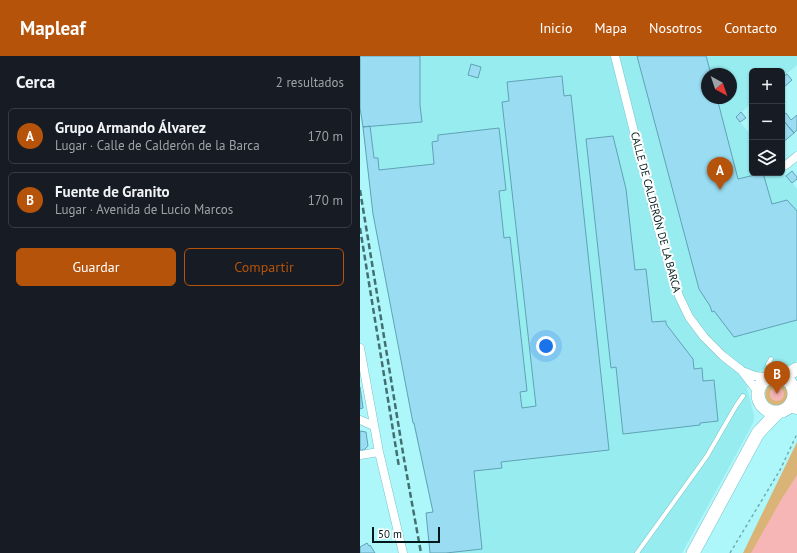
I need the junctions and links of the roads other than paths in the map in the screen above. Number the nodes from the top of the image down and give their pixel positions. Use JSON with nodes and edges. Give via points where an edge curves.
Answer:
{"nodes":[{"id":1,"x":615,"y":56,"type":"edge"},
{"id":2,"x":797,"y":156,"type":"edge"},
{"id":3,"x":786,"y":165,"type":"dead end"},
{"id":4,"x":360,"y":348,"type":"edge"},
{"id":5,"x":772,"y":359,"type":"dead end"},
{"id":6,"x":768,"y":364,"type":"dead end"},
{"id":7,"x":797,"y":369,"type":"edge"},
{"id":8,"x":741,"y":370,"type":"junction"},
{"id":9,"x":768,"y":377,"type":"junction"},
{"id":10,"x":782,"y":377,"type":"junction"},
{"id":11,"x":795,"y":390,"type":"edge"},
{"id":12,"x":758,"y":392,"type":"junction"},
{"id":13,"x":743,"y":396,"type":"dead end"},
{"id":14,"x":762,"y":405,"type":"junction"},
{"id":15,"x":787,"y":410,"type":"edge"},
{"id":16,"x":360,"y":420,"type":"edge"},
{"id":17,"x":374,"y":426,"type":"junction"},
{"id":18,"x":758,"y":433,"type":"junction"},
{"id":19,"x":379,"y":452,"type":"junction"},
{"id":20,"x":360,"y":455,"type":"edge"},
{"id":21,"x":403,"y":553,"type":"edge"},
{"id":22,"x":637,"y":553,"type":"edge"},
{"id":23,"x":693,"y":553,"type":"edge"}],
"edges":[{"from":1,"to":8,"type":"street","name":"CALLE DE CALDERÓN DE LA BARCA","via":[[659,231],[679,296],[689,317],[704,337]]},
{"from":2,"to":3,"type":"street"},
{"from":4,"to":17,"type":"street"},
{"from":5,"to":6,"type":"lane"},
{"from":7,"to":10,"type":"main road"},
{"from":8,"to":9,"type":"street","name":"CALLE DE CALDERÓN DE LA BARCA","via":[[755,376]]},
{"from":8,"to":12,"type":"street","name":"CALLE DE CALDERÓN DE LA BARCA"},
{"from":9,"to":10,"type":"main road"},
{"from":9,"to":12,"type":"main road","via":[[761,383]]},
{"from":10,"to":11,"type":"main road","via":[[788,380]]},
{"from":11,"to":15,"type":"main road"},
{"from":12,"to":14,"type":"main road","via":[[758,399]]},
{"from":13,"to":22,"type":"lane","via":[[707,456]]},
{"from":14,"to":15,"type":"main road","via":[[769,410]]},
{"from":14,"to":18,"type":"main road"},
{"from":15,"to":18,"type":"main road"},
{"from":16,"to":17,"type":"street"},
{"from":17,"to":19,"type":"street"},
{"from":18,"to":23,"type":"main road"},
{"from":19,"to":20,"type":"street"},
{"from":19,"to":21,"type":"street"}]}
